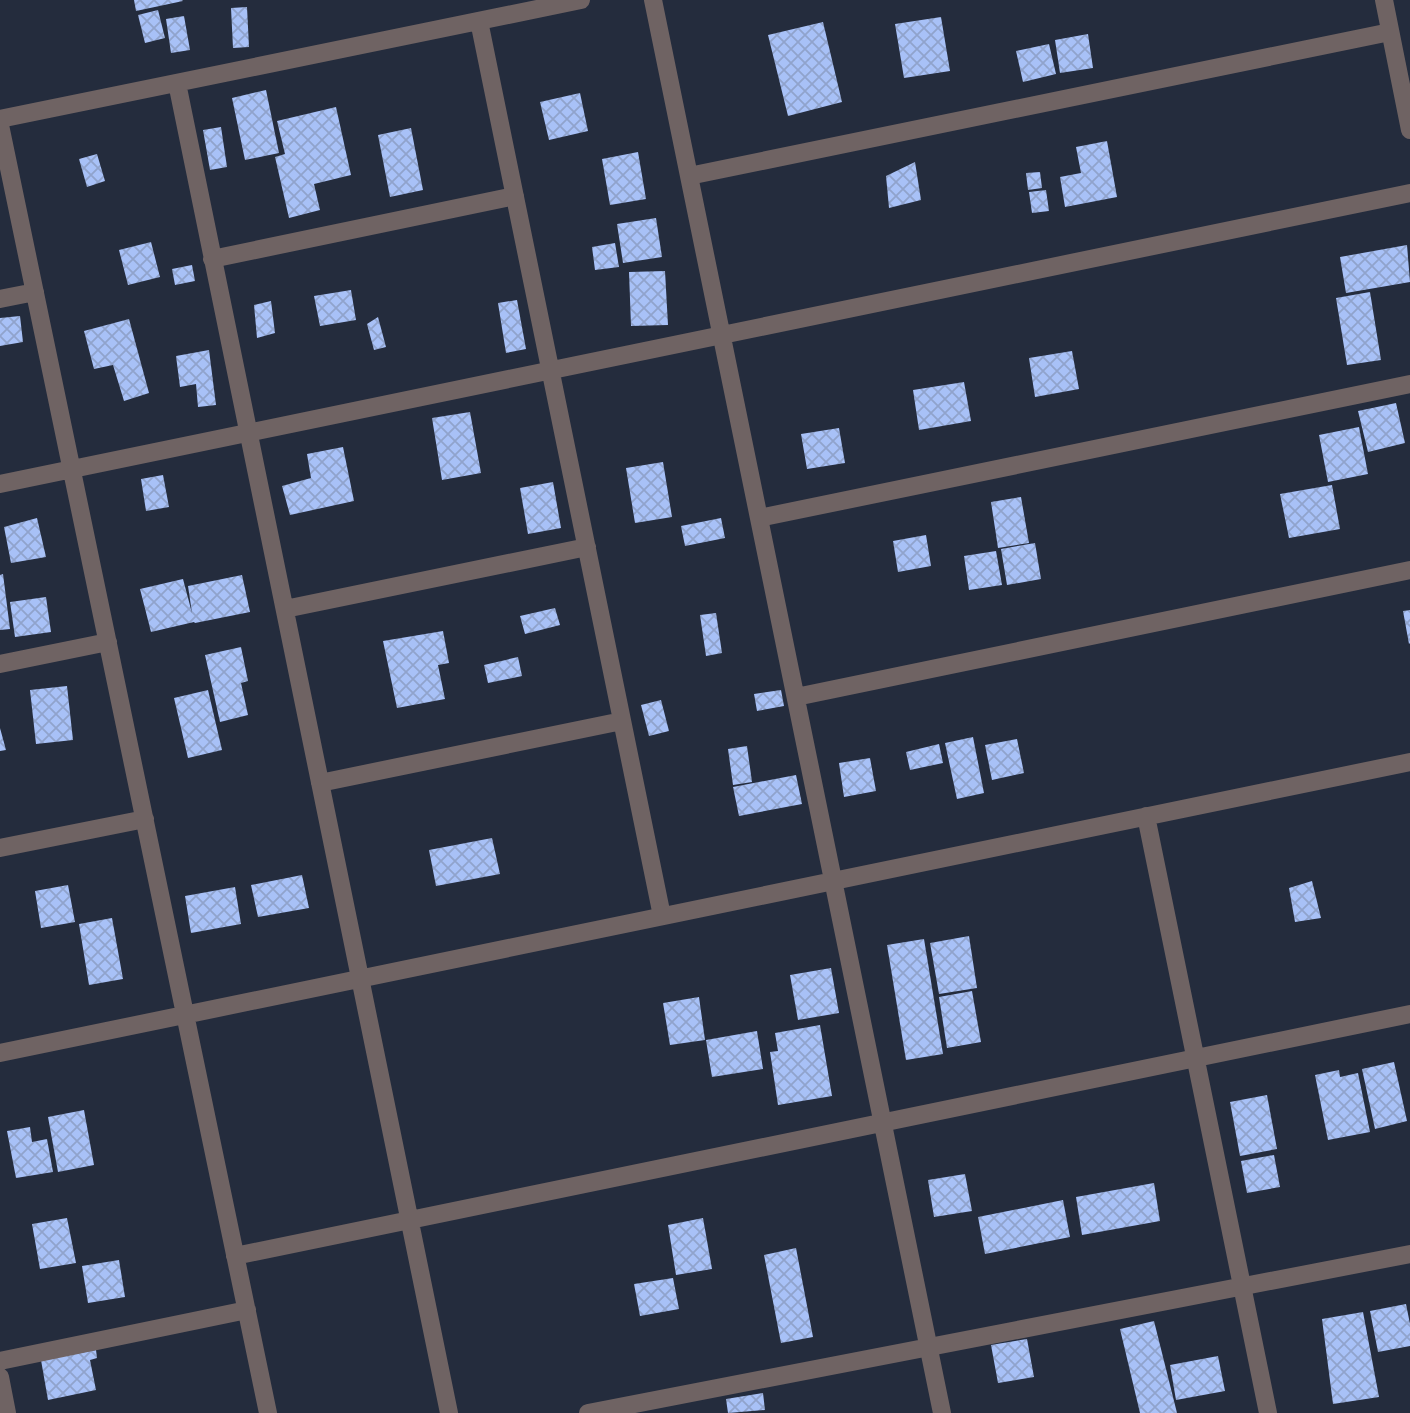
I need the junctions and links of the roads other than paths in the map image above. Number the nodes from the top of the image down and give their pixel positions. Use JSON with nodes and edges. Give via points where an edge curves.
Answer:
{"nodes":[{"id":1,"x":581,"y":0,"type":"edge"},
{"id":2,"x":653,"y":0,"type":"edge"},
{"id":3,"x":1384,"y":0,"type":"edge"},
{"id":4,"x":479,"y":21,"type":"junction"},
{"id":5,"x":1390,"y":32,"type":"junction"},
{"id":6,"x":177,"y":83,"type":"junction"},
{"id":7,"x":0,"y":119,"type":"edge"},
{"id":8,"x":0,"y":125,"type":"edge"},
{"id":9,"x":1410,"y":130,"type":"edge"},
{"id":10,"x":689,"y":176,"type":"junction"},
{"id":11,"x":1410,"y":194,"type":"edge"},
{"id":12,"x":515,"y":196,"type":"junction"},
{"id":13,"x":212,"y":259,"type":"junction"},
{"id":14,"x":35,"y":292,"type":"junction"},
{"id":15,"x":0,"y":299,"type":"edge"},
{"id":16,"x":722,"y":335,"type":"junction"},
{"id":17,"x":551,"y":371,"type":"junction"},
{"id":18,"x":1410,"y":384,"type":"edge"},
{"id":19,"x":248,"y":433,"type":"junction"},
{"id":20,"x":72,"y":469,"type":"junction"},
{"id":21,"x":0,"y":484,"type":"edge"},
{"id":22,"x":759,"y":518,"type":"junction"},
{"id":23,"x":587,"y":547,"type":"junction"},
{"id":24,"x":1410,"y":570,"type":"edge"},
{"id":25,"x":285,"y":609,"type":"junction"},
{"id":26,"x":108,"y":642,"type":"junction"},
{"id":27,"x":0,"y":664,"type":"edge"},
{"id":28,"x":796,"y":696,"type":"junction"},
{"id":29,"x":622,"y":721,"type":"junction"},
{"id":30,"x":1410,"y":762,"type":"edge"},
{"id":31,"x":320,"y":783,"type":"junction"},
{"id":32,"x":1146,"y":816,"type":"junction"},
{"id":33,"x":145,"y":819,"type":"junction"},
{"id":34,"x":0,"y":848,"type":"edge"},
{"id":35,"x":834,"y":881,"type":"junction"},
{"id":36,"x":662,"y":916,"type":"junction"},
{"id":37,"x":360,"y":978,"type":"junction"},
{"id":38,"x":185,"y":1014,"type":"junction"},
{"id":39,"x":1410,"y":1014,"type":"edge"},
{"id":40,"x":0,"y":1053,"type":"edge"},
{"id":41,"x":1196,"y":1058,"type":"junction"},
{"id":42,"x":883,"y":1122,"type":"junction"},
{"id":43,"x":409,"y":1220,"type":"junction"},
{"id":44,"x":1410,"y":1254,"type":"edge"},
{"id":45,"x":235,"y":1256,"type":"junction"},
{"id":46,"x":1242,"y":1286,"type":"junction"},
{"id":47,"x":247,"y":1310,"type":"junction"},
{"id":48,"x":929,"y":1347,"type":"junction"},
{"id":49,"x":0,"y":1361,"type":"edge"},
{"id":50,"x":0,"y":1377,"type":"edge"},
{"id":51,"x":7,"y":1413,"type":"edge"},
{"id":52,"x":268,"y":1413,"type":"edge"},
{"id":53,"x":449,"y":1413,"type":"edge"},
{"id":54,"x":588,"y":1413,"type":"edge"},
{"id":55,"x":942,"y":1413,"type":"edge"},
{"id":56,"x":1268,"y":1413,"type":"edge"}],
"edges":[{"from":1,"to":4,"type":"street"},
{"from":2,"to":10,"type":"street"},
{"from":3,"to":5,"type":"street"},
{"from":4,"to":6,"type":"street"},
{"from":4,"to":12,"type":"street"},
{"from":5,"to":9,"type":"street"},
{"from":5,"to":10,"type":"street"},
{"from":6,"to":7,"type":"street"},
{"from":6,"to":13,"type":"street"},
{"from":8,"to":14,"type":"street"},
{"from":10,"to":16,"type":"street"},
{"from":11,"to":16,"type":"street"},
{"from":12,"to":13,"type":"street"},
{"from":12,"to":17,"type":"street"},
{"from":13,"to":19,"type":"street"},
{"from":14,"to":15,"type":"street"},
{"from":14,"to":20,"type":"street"},
{"from":16,"to":17,"type":"street"},
{"from":16,"to":22,"type":"street"},
{"from":17,"to":19,"type":"street"},
{"from":17,"to":23,"type":"street"},
{"from":18,"to":22,"type":"street"},
{"from":19,"to":20,"type":"street"},
{"from":19,"to":25,"type":"street"},
{"from":20,"to":21,"type":"street"},
{"from":20,"to":26,"type":"street"},
{"from":22,"to":28,"type":"street"},
{"from":23,"to":25,"type":"street"},
{"from":23,"to":29,"type":"street"},
{"from":24,"to":28,"type":"street"},
{"from":25,"to":31,"type":"street"},
{"from":26,"to":27,"type":"street"},
{"from":26,"to":33,"type":"street"},
{"from":28,"to":35,"type":"street"},
{"from":29,"to":31,"type":"street"},
{"from":29,"to":36,"type":"street"},
{"from":30,"to":32,"type":"street"},
{"from":31,"to":37,"type":"street"},
{"from":32,"to":35,"type":"street"},
{"from":32,"to":41,"type":"street"},
{"from":33,"to":34,"type":"street"},
{"from":33,"to":38,"type":"street"},
{"from":35,"to":36,"type":"street"},
{"from":35,"to":42,"type":"street"},
{"from":36,"to":37,"type":"street"},
{"from":37,"to":38,"type":"street"},
{"from":37,"to":43,"type":"street"},
{"from":38,"to":40,"type":"street"},
{"from":38,"to":45,"type":"street"},
{"from":39,"to":41,"type":"street"},
{"from":41,"to":42,"type":"street"},
{"from":41,"to":46,"type":"street"},
{"from":42,"to":43,"type":"street"},
{"from":42,"to":48,"type":"street"},
{"from":43,"to":45,"type":"street"},
{"from":43,"to":53,"type":"street"},
{"from":44,"to":46,"type":"street"},
{"from":45,"to":47,"type":"street"},
{"from":46,"to":48,"type":"street"},
{"from":46,"to":56,"type":"street"},
{"from":47,"to":49,"type":"street"},
{"from":47,"to":52,"type":"street"},
{"from":48,"to":54,"type":"street"},
{"from":48,"to":55,"type":"street"},
{"from":50,"to":51,"type":"street"}]}
